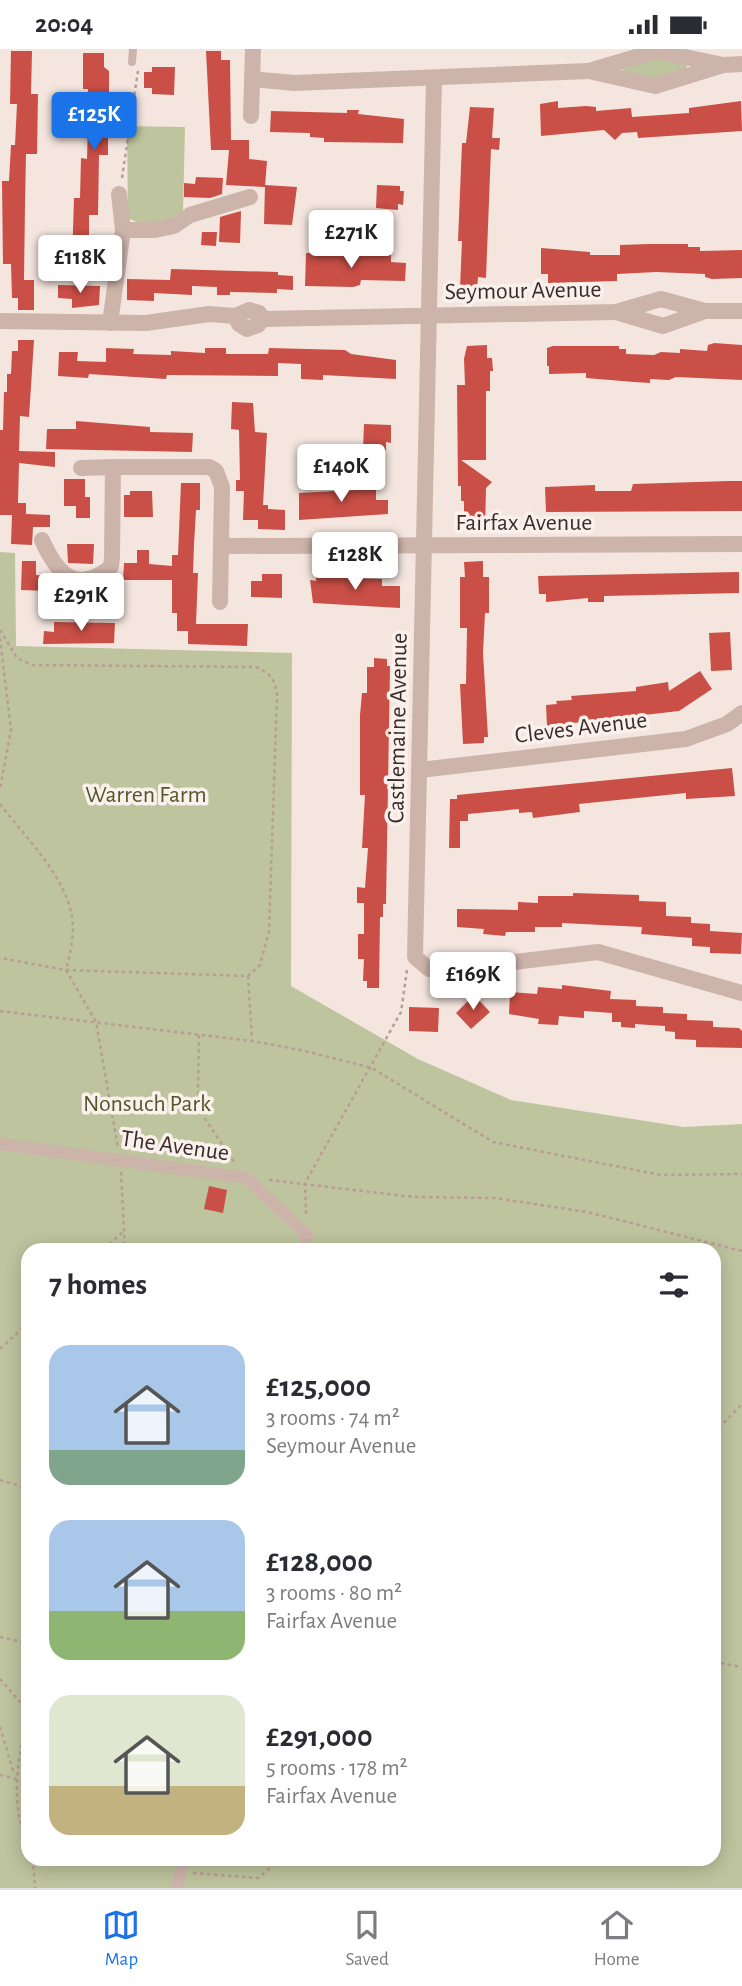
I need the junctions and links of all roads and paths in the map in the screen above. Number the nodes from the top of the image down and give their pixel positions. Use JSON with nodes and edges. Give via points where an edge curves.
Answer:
{"nodes":[{"id":1,"x":133,"y":49,"type":"edge"},
{"id":2,"x":253,"y":49,"type":"edge"},
{"id":3,"x":132,"y":62,"type":"joint"},
{"id":4,"x":742,"y":64,"type":"edge"},
{"id":5,"x":723,"y":65,"type":"junction"},
{"id":6,"x":589,"y":71,"type":"junction"},
{"id":7,"x":252,"y":79,"type":"junction"},
{"id":8,"x":434,"y":79,"type":"junction"},
{"id":9,"x":251,"y":116,"type":"dead end"},
{"id":10,"x":119,"y":194,"type":"joint"},
{"id":11,"x":250,"y":197,"type":"dead end"},
{"id":12,"x":123,"y":230,"type":"junction"},
{"id":13,"x":705,"y":311,"type":"junction"},
{"id":14,"x":742,"y":311,"type":"edge"},
{"id":15,"x":617,"y":312,"type":"junction"},
{"id":16,"x":428,"y":315,"type":"junction"},
{"id":17,"x":0,"y":321,"type":"edge"},
{"id":18,"x":110,"y":323,"type":"junction"},
{"id":19,"x":113,"y":467,"type":"junction"},
{"id":20,"x":81,"y":468,"type":"dead end"},
{"id":21,"x":42,"y":540,"type":"dead end"},
{"id":22,"x":742,"y":544,"type":"edge"},
{"id":23,"x":222,"y":546,"type":"junction"},
{"id":24,"x":425,"y":546,"type":"junction"},
{"id":25,"x":220,"y":602,"type":"dead end"},
{"id":26,"x":0,"y":630,"type":"edge"},
{"id":27,"x":0,"y":638,"type":"edge"},
{"id":28,"x":742,"y":713,"type":"edge"},
{"id":29,"x":420,"y":770,"type":"junction"},
{"id":30,"x":0,"y":789,"type":"edge"},
{"id":31,"x":0,"y":804,"type":"edge"},
{"id":32,"x":415,"y":957,"type":"junction"},
{"id":33,"x":0,"y":958,"type":"edge"},
{"id":34,"x":66,"y":970,"type":"junction"},
{"id":35,"x":248,"y":976,"type":"junction"},
{"id":36,"x":742,"y":993,"type":"edge"},
{"id":37,"x":0,"y":1011,"type":"edge"},
{"id":38,"x":96,"y":1022,"type":"junction"},
{"id":39,"x":198,"y":1035,"type":"junction"},
{"id":40,"x":252,"y":1041,"type":"junction"},
{"id":41,"x":372,"y":1069,"type":"junction"},
{"id":42,"x":0,"y":1144,"type":"edge"},
{"id":43,"x":120,"y":1159,"type":"junction"},
{"id":44,"x":742,"y":1174,"type":"edge"},
{"id":45,"x":246,"y":1178,"type":"junction"},
{"id":46,"x":305,"y":1183,"type":"junction"},
{"id":47,"x":124,"y":1230,"type":"junction"},
{"id":48,"x":307,"y":1235,"type":"junction"},
{"id":49,"x":110,"y":1243,"type":"edge"},
{"id":50,"x":125,"y":1243,"type":"edge"},
{"id":51,"x":305,"y":1243,"type":"edge"},
{"id":52,"x":710,"y":1243,"type":"edge"},
{"id":53,"x":721,"y":1246,"type":"edge"},
{"id":54,"x":742,"y":1251,"type":"edge"},
{"id":55,"x":21,"y":1329,"type":"edge"},
{"id":56,"x":0,"y":1349,"type":"edge"},
{"id":57,"x":742,"y":1403,"type":"edge"},
{"id":58,"x":721,"y":1426,"type":"edge"},
{"id":59,"x":0,"y":1480,"type":"edge"},
{"id":60,"x":21,"y":1485,"type":"edge"},
{"id":61,"x":0,"y":1637,"type":"edge"},
{"id":62,"x":21,"y":1642,"type":"edge"},
{"id":63,"x":721,"y":1663,"type":"edge"},
{"id":64,"x":742,"y":1667,"type":"edge"},
{"id":65,"x":0,"y":1679,"type":"edge"},
{"id":66,"x":21,"y":1703,"type":"edge"},
{"id":67,"x":0,"y":1727,"type":"edge"},
{"id":68,"x":21,"y":1747,"type":"edge"},
{"id":69,"x":0,"y":1775,"type":"edge"},
{"id":70,"x":15,"y":1777,"type":"junction"},
{"id":71,"x":21,"y":1779,"type":"edge"},
{"id":72,"x":21,"y":1828,"type":"edge"},
{"id":73,"x":33,"y":1866,"type":"edge"},
{"id":74,"x":182,"y":1866,"type":"edge"},
{"id":75,"x":188,"y":1866,"type":"edge"},
{"id":76,"x":273,"y":1866,"type":"edge"},
{"id":77,"x":35,"y":1888,"type":"edge"},
{"id":78,"x":177,"y":1888,"type":"edge"}],
"edges":[{"from":1,"to":3,"type":"lane"},
{"from":2,"to":7,"type":"street"},
{"from":3,"to":10,"type":"path","via":[[139,73]]},
{"from":4,"to":5,"type":"street"},
{"from":5,"to":6,"type":"street","via":[[656,51]]},
{"from":5,"to":6,"type":"street","via":[[655,86]]},
{"from":6,"to":8,"type":"street"},
{"from":7,"to":8,"type":"street","via":[[294,83]]},
{"from":7,"to":9,"type":"street"},
{"from":8,"to":16,"type":"street","name":"Castlemaine Avenue"},
{"from":10,"to":12,"type":"street"},
{"from":11,"to":12,"type":"street","via":[[190,215],[174,226]]},
{"from":12,"to":18,"type":"street"},
{"from":13,"to":14,"type":"street","name":"Seymour Avenue"},
{"from":13,"to":15,"type":"street","name":"Seymour Avenue","via":[[661,299]]},
{"from":13,"to":15,"type":"street","name":"Seymour Avenue","via":[[663,326]]},
{"from":15,"to":16,"type":"street","name":"Seymour Avenue"},
{"from":16,"to":18,"type":"street","name":"Seymour Avenue","via":[[263,319],[247,329],[235,316],[209,314]]},
{"from":16,"to":24,"type":"street","name":"Castlemaine Avenue"},
{"from":17,"to":18,"type":"street","name":"Seymour Avenue"},
{"from":19,"to":20,"type":"street"},
{"from":19,"to":21,"type":"street","via":[[111,567],[85,582],[67,576],[51,562]]},
{"from":19,"to":23,"type":"street","via":[[209,467],[216,471],[222,487]]},
{"from":22,"to":24,"type":"street","name":"Fairfax Avenue"},
{"from":23,"to":24,"type":"street","name":"Fairfax Avenue"},
{"from":23,"to":25,"type":"street"},
{"from":24,"to":29,"type":"street","name":"Castlemaine Avenue"},
{"from":26,"to":35,"type":"path","via":[[17,658],[43,667],[256,667],[269,673],[277,695],[269,931],[260,965]]},
{"from":27,"to":30,"type":"path","via":[[11,730]]},
{"from":28,"to":29,"type":"street","name":"Cleves Avenue","via":[[709,733],[686,739]]},
{"from":29,"to":32,"type":"street","name":"Castlemaine Avenue"},
{"from":31,"to":34,"type":"path","via":[[66,897],[73,937]]},
{"from":32,"to":36,"type":"street","via":[[438,971],[598,952]]},
{"from":32,"to":41,"type":"path","via":[[406,971],[401,1012]]},
{"from":33,"to":34,"type":"path"},
{"from":34,"to":35,"type":"path"},
{"from":34,"to":38,"type":"path"},
{"from":35,"to":40,"type":"path"},
{"from":37,"to":38,"type":"path"},
{"from":38,"to":39,"type":"path"},
{"from":38,"to":43,"type":"path"},
{"from":39,"to":40,"type":"path"},
{"from":39,"to":45,"type":"path","via":[[203,1116]]},
{"from":40,"to":41,"type":"path"},
{"from":41,"to":44,"type":"path","via":[[493,1142],[661,1175]]},
{"from":41,"to":46,"type":"path"},
{"from":42,"to":43,"type":"street","name":"The Avenue"},
{"from":43,"to":45,"type":"street","name":"The Avenue"},
{"from":43,"to":47,"type":"path"},
{"from":45,"to":46,"type":"path"},
{"from":45,"to":48,"type":"street","name":"The Avenue"},
{"from":46,"to":48,"type":"path"},
{"from":46,"to":52,"type":"path","via":[[414,1197],[495,1198],[587,1212]]},
{"from":47,"to":49,"type":"path"},
{"from":47,"to":50,"type":"path"},
{"from":48,"to":51,"type":"street"},
{"from":53,"to":54,"type":"path"},
{"from":55,"to":56,"type":"path"},
{"from":57,"to":58,"type":"path"},
{"from":59,"to":60,"type":"path"},
{"from":61,"to":62,"type":"path"},
{"from":63,"to":64,"type":"path"},
{"from":65,"to":66,"type":"path"},
{"from":67,"to":70,"type":"path"},
{"from":68,"to":70,"type":"path"},
{"from":69,"to":70,"type":"path"},
{"from":70,"to":71,"type":"path"},
{"from":70,"to":72,"type":"path"},
{"from":73,"to":77,"type":"path"},
{"from":74,"to":78,"type":"street"},
{"from":75,"to":76,"type":"path","via":[[258,1878]]}]}
